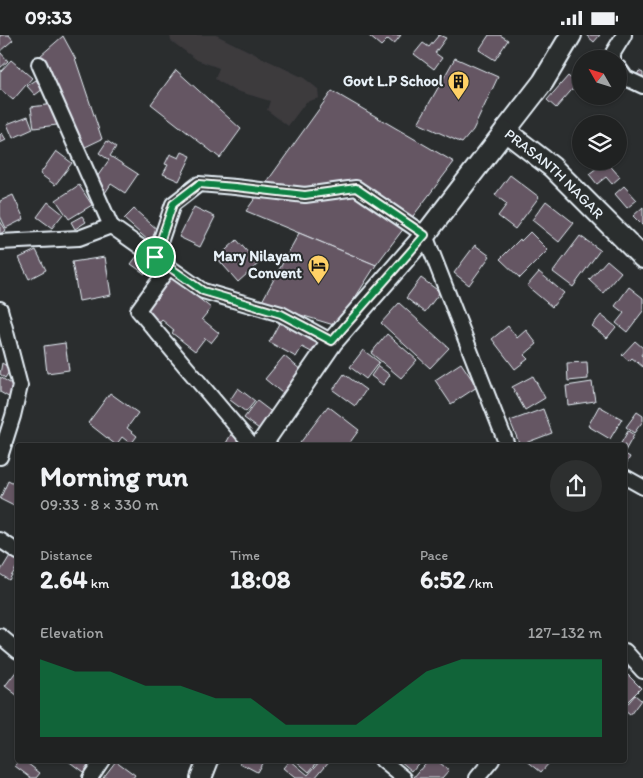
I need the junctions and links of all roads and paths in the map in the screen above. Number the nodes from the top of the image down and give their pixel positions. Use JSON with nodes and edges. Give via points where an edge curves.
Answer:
{"nodes":[{"id":1,"x":571,"y":35,"type":"edge"},
{"id":2,"x":624,"y":35,"type":"edge"},
{"id":3,"x":615,"y":50,"type":"edge"},
{"id":4,"x":39,"y":64,"type":"dead end"},
{"id":5,"x":628,"y":79,"type":"edge"},
{"id":6,"x":643,"y":86,"type":"edge"},
{"id":7,"x":505,"y":131,"type":"junction"},
{"id":8,"x":111,"y":226,"type":"junction"},
{"id":9,"x":425,"y":235,"type":"junction"},
{"id":10,"x":0,"y":242,"type":"edge"},
{"id":11,"x":155,"y":257,"type":"junction"},
{"id":12,"x":643,"y":258,"type":"edge"},
{"id":13,"x":169,"y":267,"type":"junction"},
{"id":14,"x":0,"y":309,"type":"edge"},
{"id":15,"x":4,"y":338,"type":"edge"},
{"id":16,"x":332,"y":341,"type":"junction"},
{"id":17,"x":250,"y":443,"type":"edge"},
{"id":18,"x":262,"y":443,"type":"edge"},
{"id":19,"x":506,"y":443,"type":"edge"},
{"id":20,"x":0,"y":457,"type":"edge"},
{"id":21,"x":627,"y":478,"type":"edge"},
{"id":22,"x":643,"y":487,"type":"edge"},
{"id":23,"x":0,"y":540,"type":"edge"},
{"id":24,"x":15,"y":550,"type":"edge"},
{"id":25,"x":0,"y":636,"type":"edge"},
{"id":26,"x":15,"y":648,"type":"edge"},
{"id":27,"x":627,"y":653,"type":"edge"},
{"id":28,"x":643,"y":671,"type":"edge"},
{"id":29,"x":100,"y":763,"type":"edge"},
{"id":30,"x":207,"y":763,"type":"edge"},
{"id":31,"x":386,"y":763,"type":"edge"},
{"id":32,"x":490,"y":763,"type":"edge"},
{"id":33,"x":90,"y":778,"type":"edge"},
{"id":34,"x":201,"y":778,"type":"edge"},
{"id":35,"x":404,"y":778,"type":"edge"},
{"id":36,"x":477,"y":778,"type":"edge"}],
"edges":[{"from":1,"to":7,"type":"street","name":"PRASANTH NAGAR","via":[[543,82]]},
{"from":2,"to":3,"type":"street"},
{"from":4,"to":8,"type":"street"},
{"from":5,"to":6,"type":"street"},
{"from":7,"to":9,"type":"street"},
{"from":7,"to":12,"type":"street","name":"PRASANTH NAGAR","via":[[552,167]]},
{"from":8,"to":10,"type":"street","via":[[80,238]]},
{"from":8,"to":11,"type":"street"},
{"from":9,"to":11,"type":"street","via":[[356,188],[305,195],[199,184],[173,204]]},
{"from":9,"to":16,"type":"street"},
{"from":9,"to":19,"type":"street"},
{"from":11,"to":13,"type":"street"},
{"from":13,"to":16,"type":"street","via":[[203,291],[281,314]]},
{"from":13,"to":17,"type":"street","via":[[138,310]]},
{"from":14,"to":15,"type":"street"},
{"from":15,"to":20,"type":"street","via":[[20,386]]},
{"from":16,"to":18,"type":"street"},
{"from":21,"to":22,"type":"street"},
{"from":23,"to":24,"type":"street"},
{"from":25,"to":26,"type":"street"},
{"from":27,"to":28,"type":"street"},
{"from":29,"to":33,"type":"street"},
{"from":30,"to":34,"type":"street"},
{"from":31,"to":35,"type":"street"},
{"from":32,"to":36,"type":"street"}]}
